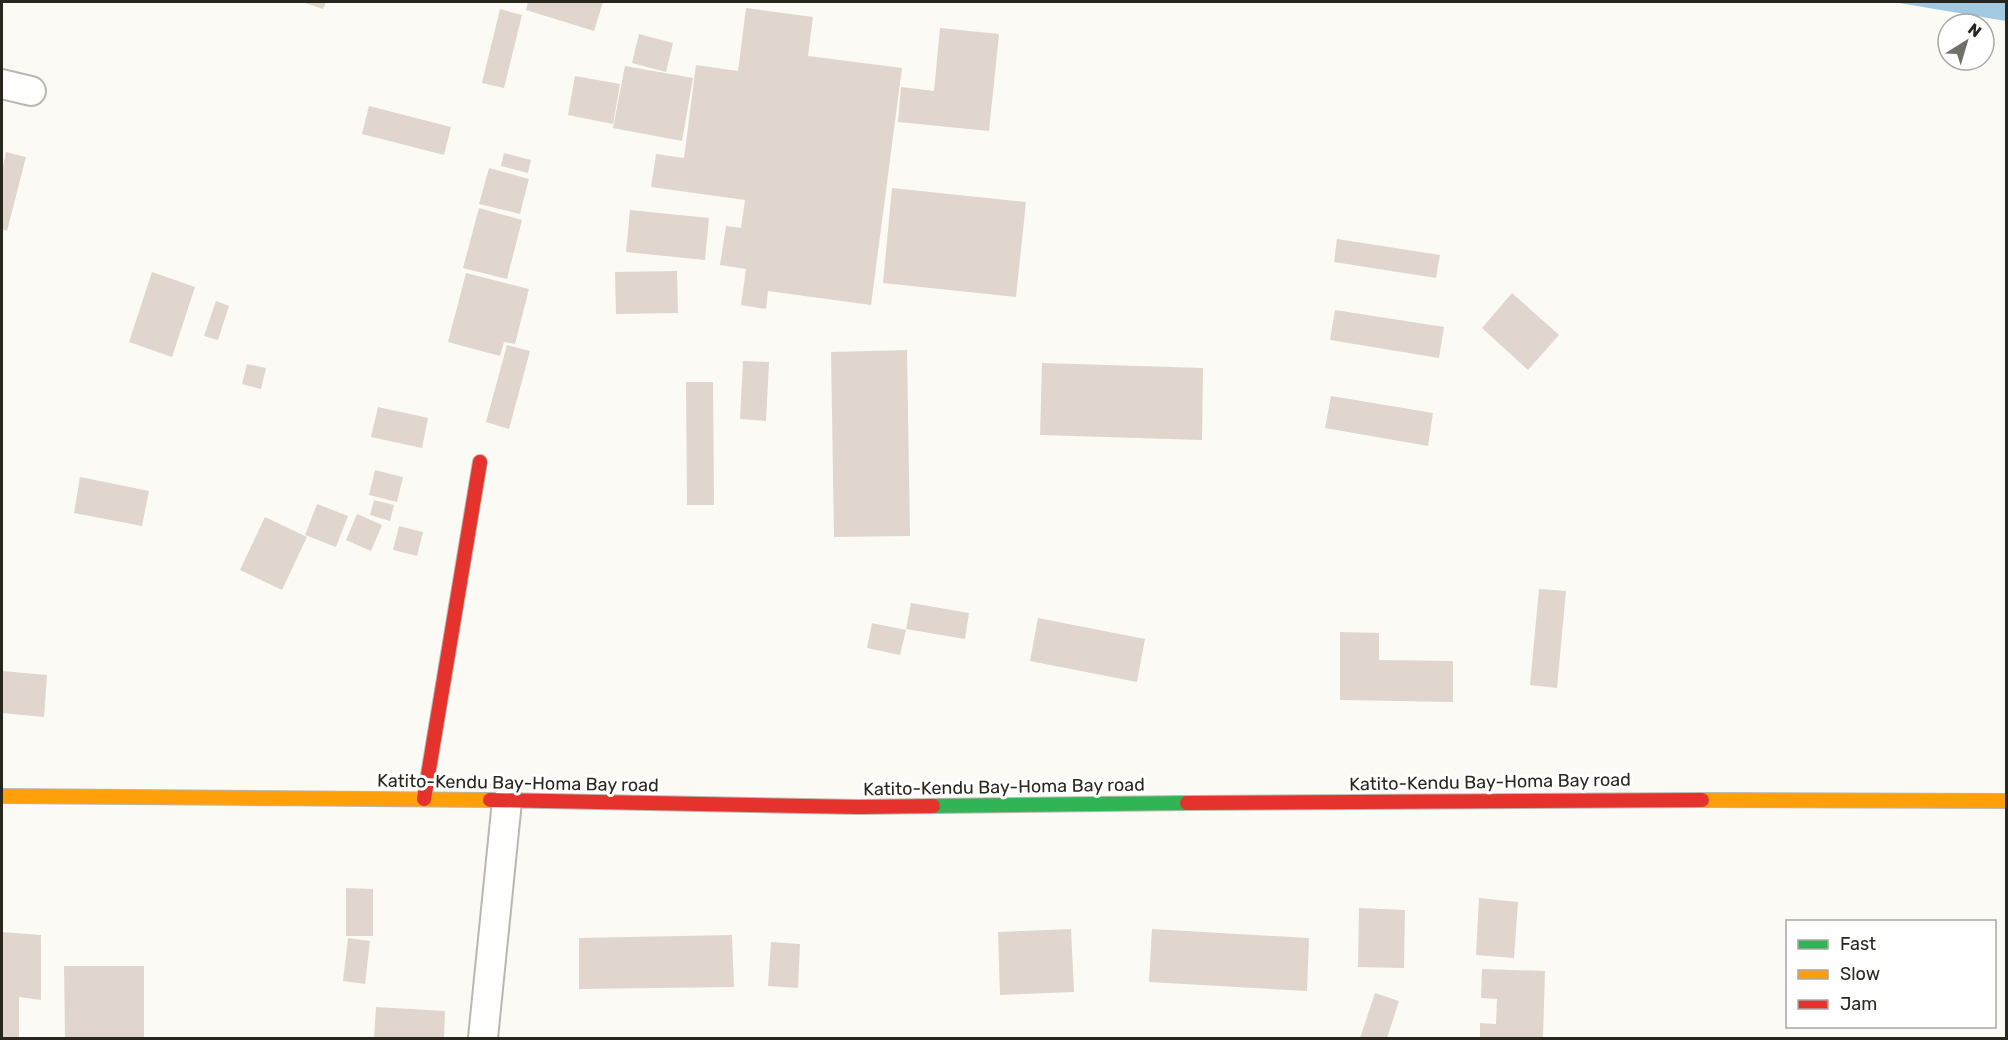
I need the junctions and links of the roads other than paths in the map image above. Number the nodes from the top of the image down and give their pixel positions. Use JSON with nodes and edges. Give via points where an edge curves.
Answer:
{"nodes":[{"id":1,"x":2,"y":84,"type":"edge"},
{"id":2,"x":31,"y":91,"type":"dead end"},
{"id":3,"x":480,"y":462,"type":"dead end"},
{"id":4,"x":2,"y":796,"type":"edge"},
{"id":5,"x":424,"y":799,"type":"junction"},
{"id":6,"x":507,"y":801,"type":"junction"},
{"id":7,"x":2007,"y":801,"type":"edge"},
{"id":8,"x":483,"y":1038,"type":"edge"}],
"edges":[{"from":1,"to":2,"type":"street"},
{"from":3,"to":5,"type":"main road"},
{"from":4,"to":5,"type":"main road","name":"Katito-Kendu Bay-Homa Bay road"},
{"from":5,"to":6,"type":"main road","name":"Katito-Kendu Bay-Homa Bay road"},
{"from":6,"to":7,"type":"main road","name":"Katito-Kendu Bay-Homa Bay road","via":[[859,807],[1600,799]]},
{"from":6,"to":8,"type":"street"}]}
